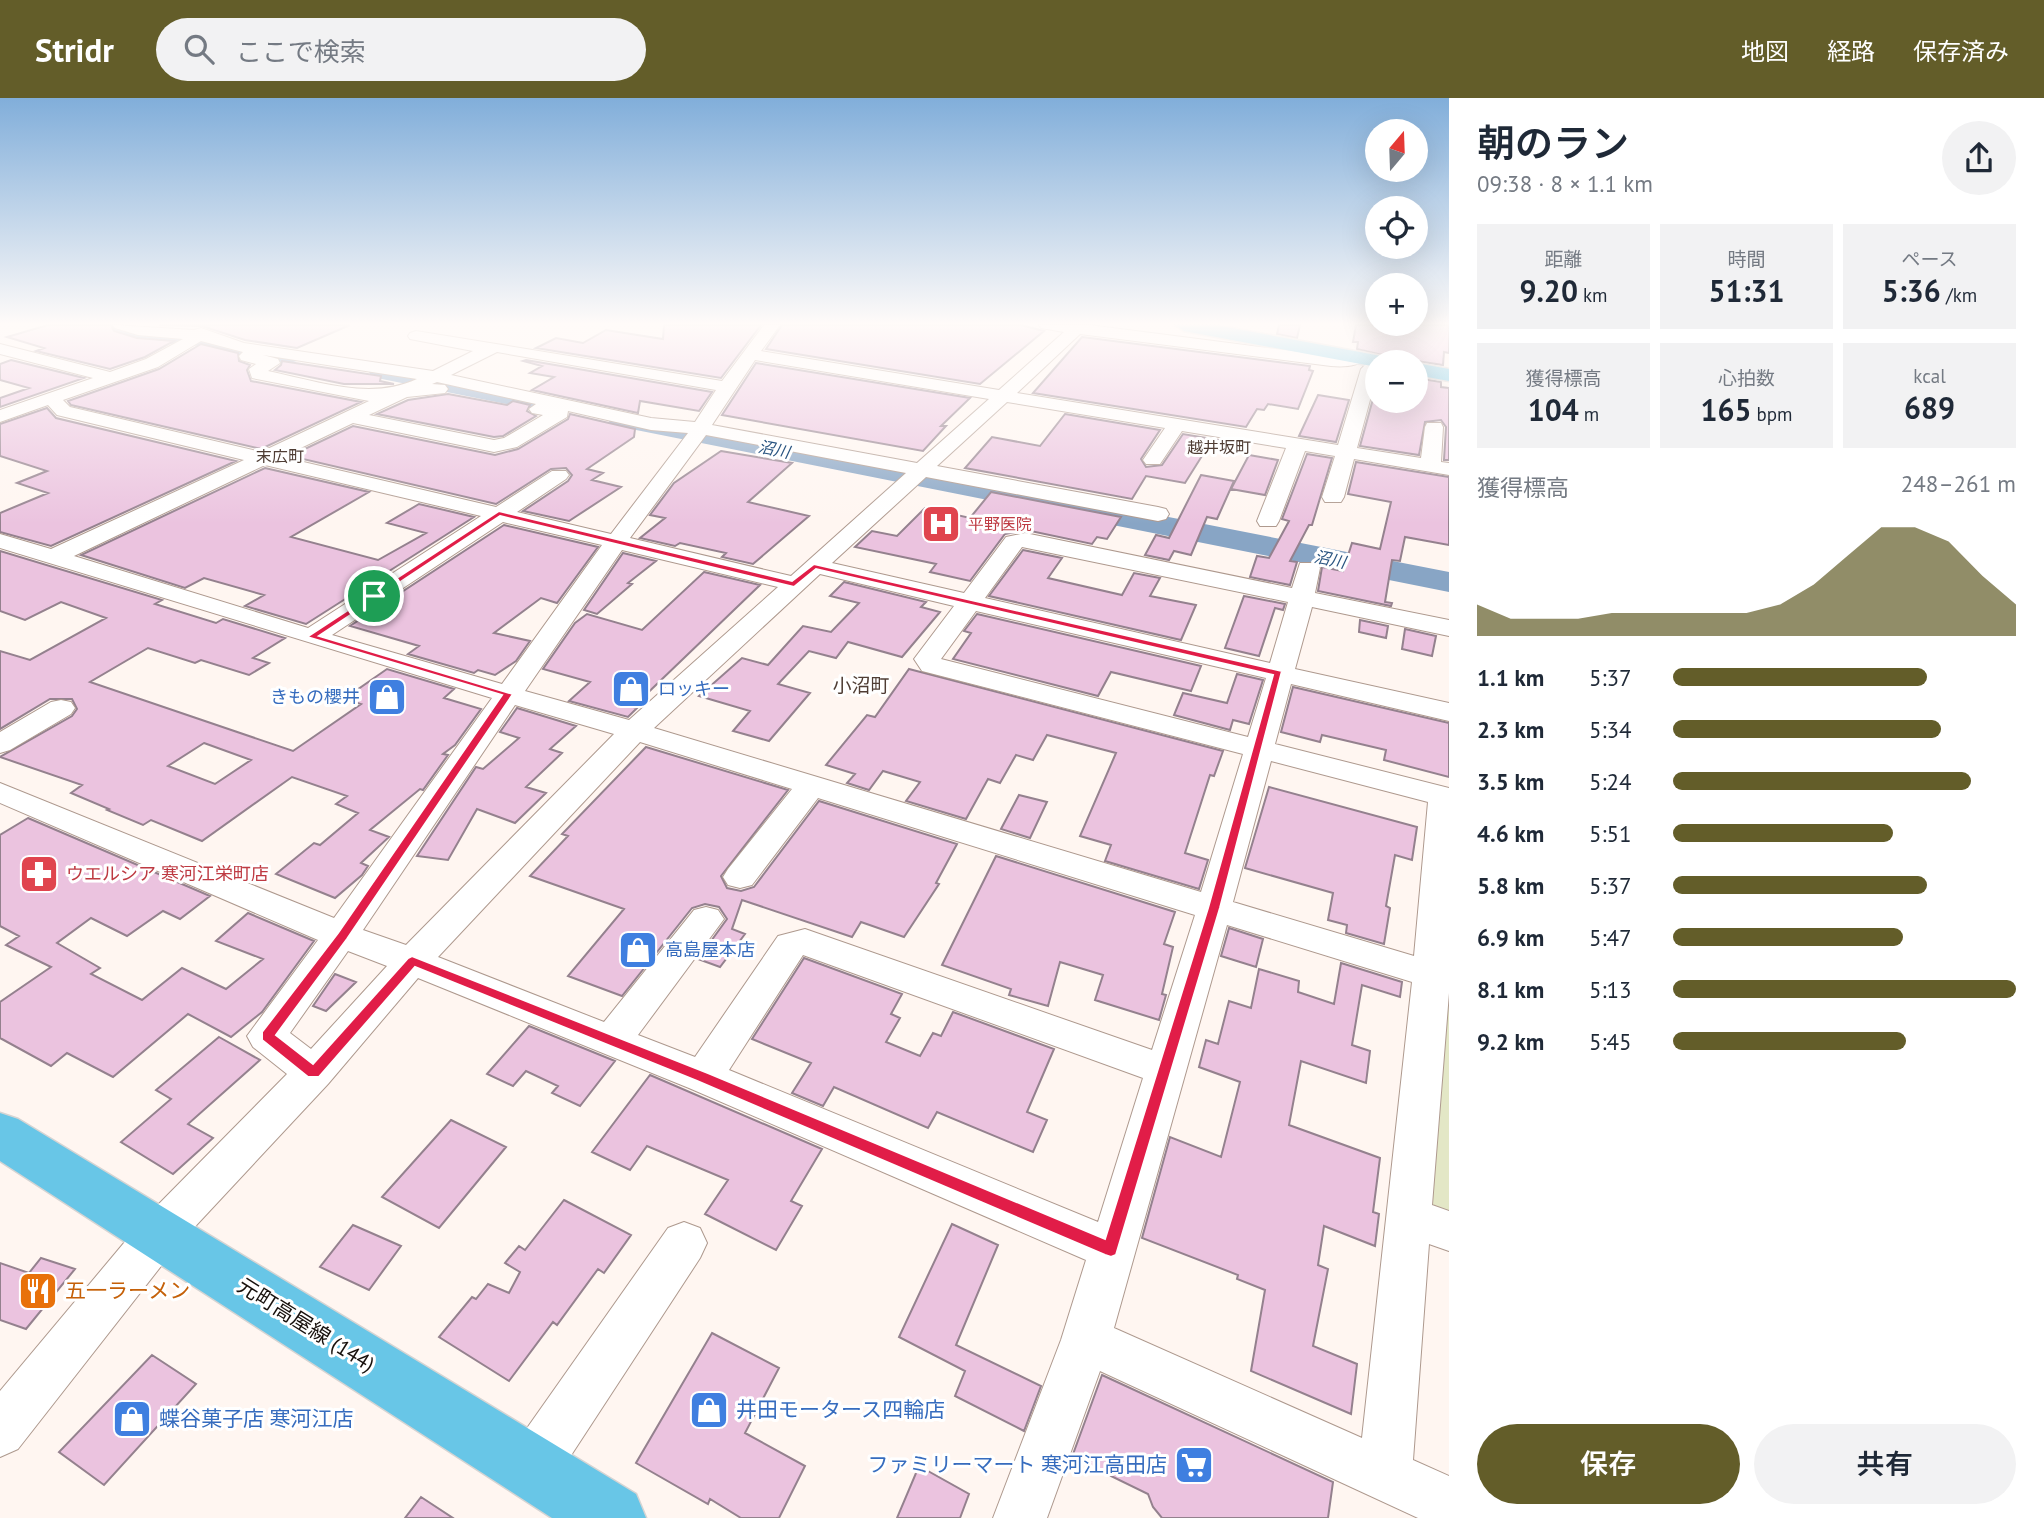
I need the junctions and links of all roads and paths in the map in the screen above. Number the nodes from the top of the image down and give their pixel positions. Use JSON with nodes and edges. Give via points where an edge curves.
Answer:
{"nodes":[{"id":1,"x":70,"y":391,"type":"edge"},
{"id":2,"x":343,"y":391,"type":"edge"},
{"id":3,"x":387,"y":391,"type":"edge"},
{"id":4,"x":404,"y":391,"type":"edge"},
{"id":5,"x":450,"y":391,"type":"edge"},
{"id":6,"x":461,"y":391,"type":"edge"},
{"id":7,"x":687,"y":391,"type":"edge"},
{"id":8,"x":724,"y":391,"type":"edge"},
{"id":9,"x":968,"y":391,"type":"edge"},
{"id":10,"x":1008,"y":391,"type":"edge"},
{"id":11,"x":1363,"y":391,"type":"edge"},
{"id":12,"x":681,"y":395,"type":"dead end"},
{"id":13,"x":1002,"y":397,"type":"junction"},
{"id":14,"x":51,"y":398,"type":"junction"},
{"id":15,"x":560,"y":413,"type":"junction"},
{"id":16,"x":0,"y":416,"type":"edge"},
{"id":17,"x":351,"y":417,"type":"junction"},
{"id":18,"x":1176,"y":425,"type":"junction"},
{"id":19,"x":1434,"y":427,"type":"dead end"},
{"id":20,"x":696,"y":435,"type":"junction"},
{"id":21,"x":1297,"y":445,"type":"junction"},
{"id":22,"x":1345,"y":453,"type":"junction"},
{"id":23,"x":264,"y":458,"type":"junction"},
{"id":24,"x":1153,"y":460,"type":"dead end"},
{"id":25,"x":1439,"y":468,"type":"edge"},
{"id":26,"x":559,"y":475,"type":"dead end"},
{"id":27,"x":912,"y":478,"type":"junction"},
{"id":28,"x":1333,"y":496,"type":"dead end"},
{"id":29,"x":499,"y":514,"type":"junction"},
{"id":30,"x":1158,"y":514,"type":"dead end"},
{"id":31,"x":1268,"y":521,"type":"dead end"},
{"id":32,"x":0,"y":541,"type":"edge"},
{"id":33,"x":618,"y":542,"type":"junction"},
{"id":34,"x":54,"y":557,"type":"junction"},
{"id":35,"x":804,"y":575,"type":"junction"},
{"id":36,"x":1305,"y":583,"type":"junction"},
{"id":37,"x":968,"y":601,"type":"junction"},
{"id":38,"x":1449,"y":628,"type":"edge"},
{"id":39,"x":311,"y":637,"type":"junction"},
{"id":40,"x":1279,"y":673,"type":"junction"},
{"id":41,"x":508,"y":694,"type":"junction"},
{"id":42,"x":61,"y":708,"type":"dead end"},
{"id":43,"x":1449,"y":712,"type":"edge"},
{"id":44,"x":634,"y":731,"type":"junction"},
{"id":45,"x":0,"y":744,"type":"edge"},
{"id":46,"x":1258,"y":750,"type":"junction"},
{"id":47,"x":811,"y":786,"type":"junction"},
{"id":48,"x":0,"y":792,"type":"edge"},
{"id":49,"x":1446,"y":798,"type":"edge"},
{"id":50,"x":740,"y":877,"type":"dead end"},
{"id":51,"x":1214,"y":908,"type":"junction"},
{"id":52,"x":706,"y":919,"type":"dead end"},
{"id":53,"x":343,"y":936,"type":"junction"},
{"id":54,"x":412,"y":961,"type":"junction"},
{"id":55,"x":1440,"y":978,"type":"edge"},
{"id":56,"x":612,"y":1040,"type":"junction"},
{"id":57,"x":1165,"y":1070,"type":"junction"},
{"id":58,"x":314,"y":1073,"type":"junction"},
{"id":59,"x":703,"y":1077,"type":"junction"},
{"id":60,"x":0,"y":1134,"type":"edge"},
{"id":61,"x":1429,"y":1224,"type":"edge"},
{"id":62,"x":160,"y":1233,"type":"junction"},
{"id":63,"x":684,"y":1243,"type":"dead end"},
{"id":64,"x":1111,"y":1249,"type":"junction"},
{"id":65,"x":1086,"y":1339,"type":"junction"},
{"id":66,"x":0,"y":1431,"type":"edge"},
{"id":67,"x":532,"y":1467,"type":"junction"},
{"id":68,"x":1385,"y":1475,"type":"junction"},
{"id":69,"x":1449,"y":1504,"type":"edge"},
{"id":70,"x":612,"y":1518,"type":"edge"},
{"id":71,"x":1020,"y":1518,"type":"edge"}],
"edges":[{"from":1,"to":14,"type":"street"},
{"from":2,"to":3,"type":"street","via":[[366,396]]},
{"from":4,"to":17,"type":"street"},
{"from":5,"to":15,"type":"street"},
{"from":6,"to":20,"type":"street"},
{"from":7,"to":12,"type":"street"},
{"from":8,"to":20,"type":"street"},
{"from":9,"to":13,"type":"street"},
{"from":10,"to":13,"type":"street"},
{"from":11,"to":22,"type":"street"},
{"from":13,"to":18,"type":"street"},
{"from":13,"to":27,"type":"street"},
{"from":14,"to":16,"type":"street"},
{"from":14,"to":23,"type":"street","via":[[64,411]]},
{"from":15,"to":17,"type":"street","via":[[510,443],[494,446]]},
{"from":15,"to":20,"type":"street"},
{"from":17,"to":23,"type":"street"},
{"from":18,"to":21,"type":"street"},
{"from":18,"to":24,"type":"street"},
{"from":19,"to":25,"type":"street"},
{"from":20,"to":27,"type":"street"},
{"from":20,"to":33,"type":"street"},
{"from":21,"to":22,"type":"street"},
{"from":21,"to":31,"type":"street"},
{"from":22,"to":25,"type":"street"},
{"from":22,"to":28,"type":"street"},
{"from":23,"to":29,"type":"street"},
{"from":23,"to":34,"type":"street"},
{"from":26,"to":29,"type":"street"},
{"from":27,"to":30,"type":"street"},
{"from":27,"to":35,"type":"street"},
{"from":29,"to":33,"type":"street"},
{"from":29,"to":39,"type":"street"},
{"from":32,"to":34,"type":"street"},
{"from":33,"to":35,"type":"street"},
{"from":33,"to":41,"type":"street"},
{"from":34,"to":39,"type":"street"},
{"from":35,"to":37,"type":"street"},
{"from":35,"to":44,"type":"street"},
{"from":36,"to":37,"type":"street","via":[[1025,540],[1014,542]]},
{"from":36,"to":38,"type":"street"},
{"from":36,"to":40,"type":"street"},
{"from":37,"to":40,"type":"street"},
{"from":37,"to":46,"type":"street","via":[[927,659],[931,665]]},
{"from":39,"to":41,"type":"street"},
{"from":40,"to":43,"type":"street"},
{"from":40,"to":46,"type":"street"},
{"from":41,"to":44,"type":"street"},
{"from":41,"to":53,"type":"street"},
{"from":42,"to":45,"type":"street"},
{"from":44,"to":47,"type":"street"},
{"from":44,"to":54,"type":"street"},
{"from":46,"to":49,"type":"street"},
{"from":46,"to":51,"type":"street"},
{"from":47,"to":50,"type":"street"},
{"from":47,"to":51,"type":"street"},
{"from":48,"to":53,"type":"street"},
{"from":49,"to":55,"type":"street"},
{"from":51,"to":55,"type":"street"},
{"from":51,"to":57,"type":"street"},
{"from":52,"to":56,"type":"street"},
{"from":53,"to":54,"type":"street"},
{"from":53,"to":58,"type":"street","via":[[267,1036]]},
{"from":54,"to":56,"type":"street"},
{"from":54,"to":58,"type":"street"},
{"from":55,"to":61,"type":"street"},
{"from":56,"to":59,"type":"street"},
{"from":57,"to":59,"type":"street","via":[[805,942],[791,944]]},
{"from":57,"to":64,"type":"street"},
{"from":58,"to":62,"type":"street"},
{"from":59,"to":64,"type":"street"},
{"from":60,"to":62,"type":"main road","name":"元町高屋線 (144)"},
{"from":61,"to":68,"type":"street"},
{"from":62,"to":66,"type":"street"},
{"from":62,"to":67,"type":"main road","name":"元町高屋線 (144)"},
{"from":63,"to":67,"type":"street"},
{"from":64,"to":65,"type":"street"},
{"from":65,"to":68,"type":"street"},
{"from":65,"to":71,"type":"street"},
{"from":67,"to":70,"type":"main road","name":"元町高屋線 (144)"},
{"from":68,"to":69,"type":"street"}]}
